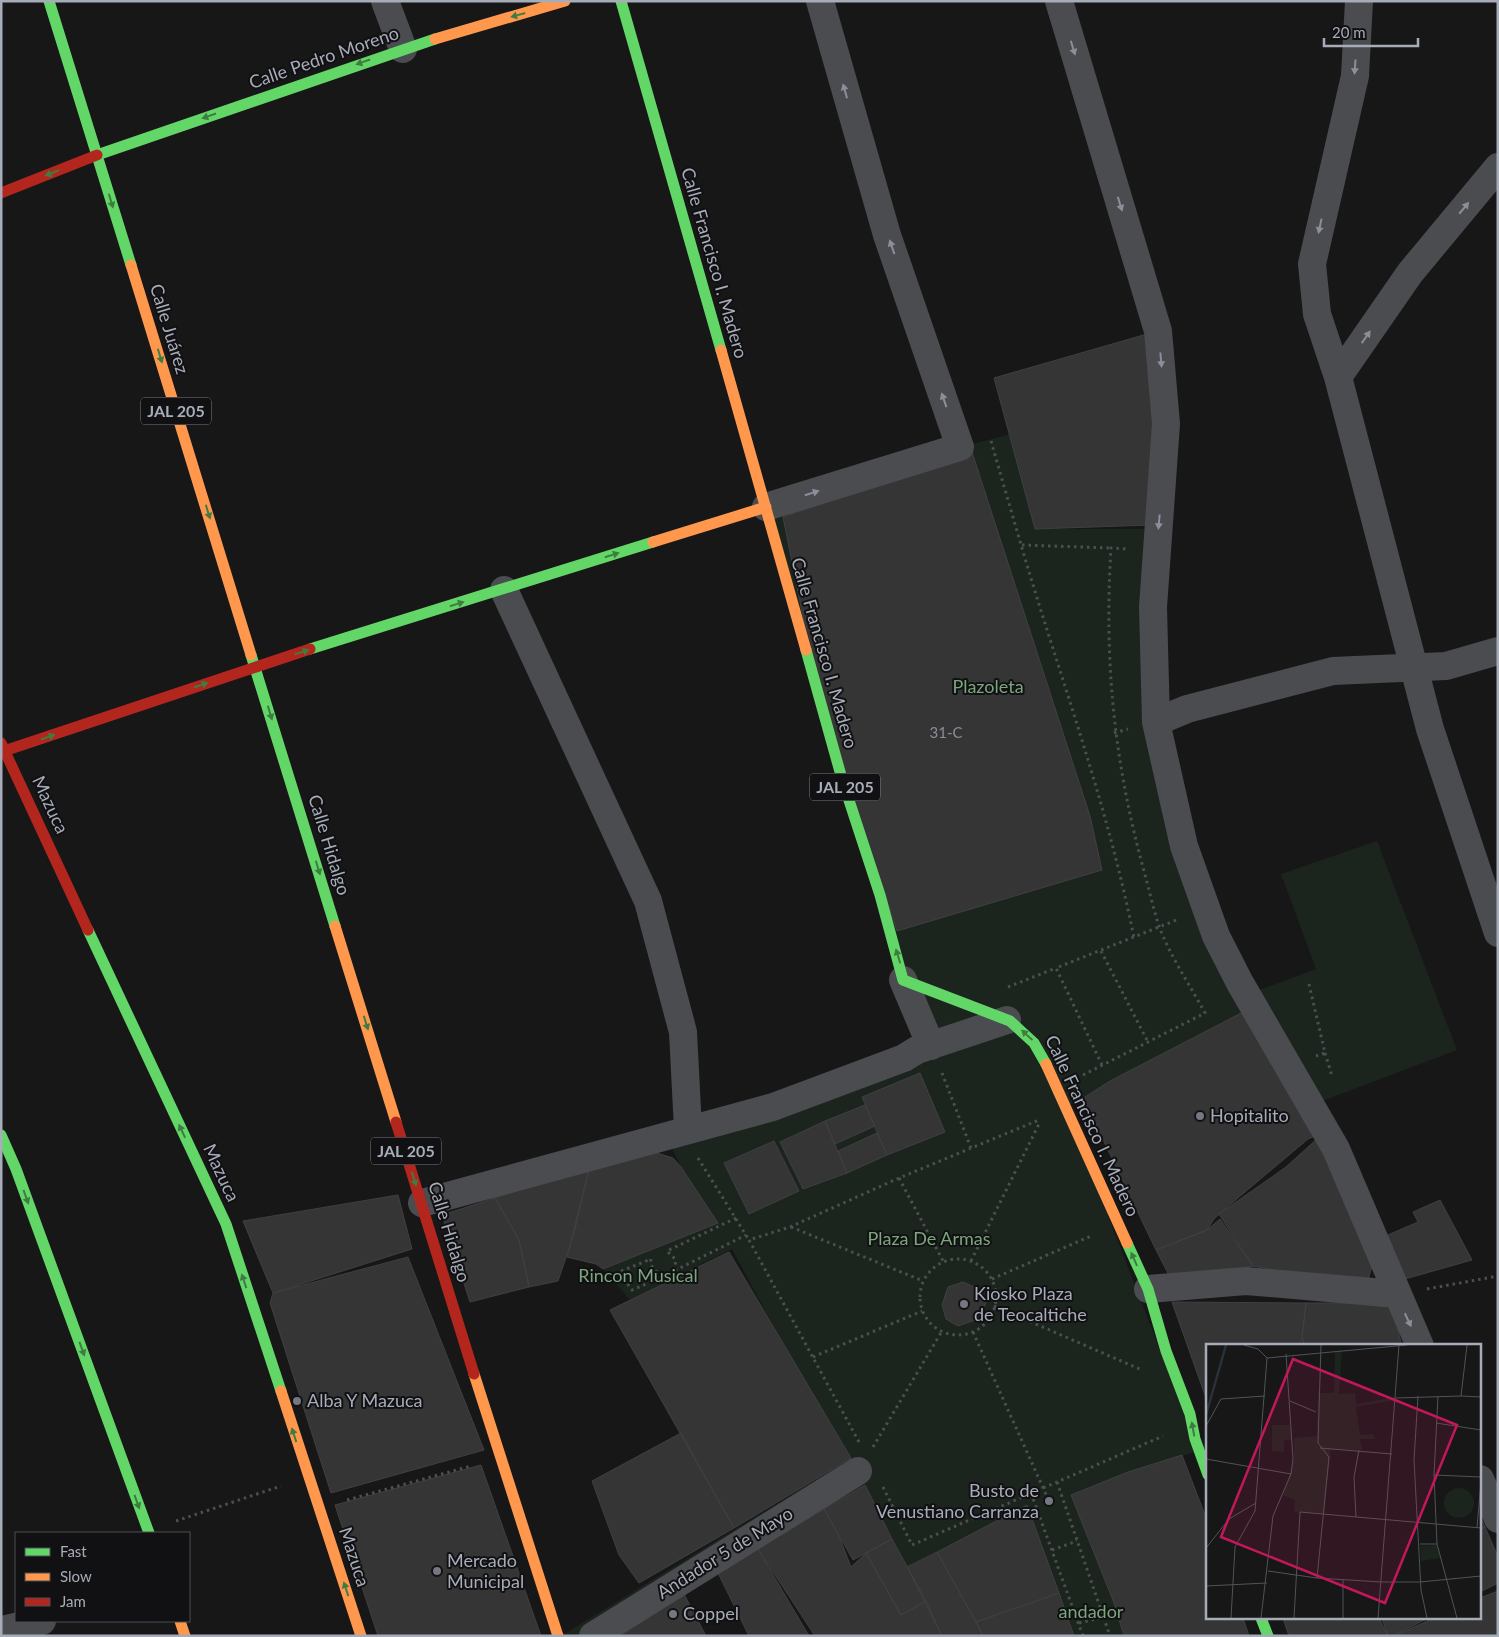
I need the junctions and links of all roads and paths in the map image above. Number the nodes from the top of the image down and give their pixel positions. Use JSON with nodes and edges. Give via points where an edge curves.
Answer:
{"nodes":[{"id":1,"x":50,"y":1,"type":"edge"},
{"id":2,"x":385,"y":1,"type":"edge"},
{"id":3,"x":565,"y":1,"type":"edge"},
{"id":4,"x":622,"y":1,"type":"edge"},
{"id":5,"x":820,"y":1,"type":"edge"},
{"id":6,"x":1059,"y":1,"type":"edge"},
{"id":7,"x":1359,"y":1,"type":"edge"},
{"id":8,"x":402,"y":49,"type":"junction"},
{"id":9,"x":97,"y":155,"type":"junction"},
{"id":10,"x":1498,"y":167,"type":"edge"},
{"id":11,"x":1,"y":193,"type":"edge"},
{"id":12,"x":1338,"y":377,"type":"junction"},
{"id":13,"x":990,"y":438,"type":"dead end"},
{"id":14,"x":766,"y":507,"type":"junction"},
{"id":15,"x":1022,"y":545,"type":"junction"},
{"id":16,"x":1111,"y":548,"type":"dead end"},
{"id":17,"x":504,"y":590,"type":"junction"},
{"id":18,"x":1498,"y":651,"type":"edge"},
{"id":19,"x":256,"y":666,"type":"junction"},
{"id":20,"x":1414,"y":666,"type":"junction"},
{"id":21,"x":1156,"y":722,"type":"junction"},
{"id":22,"x":3,"y":749,"type":"edge"},
{"id":23,"x":1182,"y":918,"type":"dead end"},
{"id":24,"x":1159,"y":927,"type":"junction"},
{"id":25,"x":1498,"y":933,"type":"edge"},
{"id":26,"x":1134,"y":938,"type":"junction"},
{"id":27,"x":1101,"y":950,"type":"junction"},
{"id":28,"x":903,"y":980,"type":"junction"},
{"id":29,"x":1309,"y":984,"type":"dead end"},
{"id":30,"x":1007,"y":1020,"type":"junction"},
{"id":31,"x":1148,"y":1042,"type":"junction"},
{"id":32,"x":931,"y":1046,"type":"junction"},
{"id":33,"x":1325,"y":1053,"type":"junction"},
{"id":34,"x":1310,"y":1059,"type":"dead end"},
{"id":35,"x":1332,"y":1076,"type":"dead end"},
{"id":36,"x":1042,"y":1119,"type":"junction"},
{"id":37,"x":1046,"y":1128,"type":"dead end"},
{"id":38,"x":688,"y":1129,"type":"junction"},
{"id":39,"x":1,"y":1135,"type":"edge"},
{"id":40,"x":971,"y":1148,"type":"junction"},
{"id":41,"x":696,"y":1155,"type":"dead end"},
{"id":42,"x":9,"y":1172,"type":"edge"},
{"id":43,"x":899,"y":1178,"type":"junction"},
{"id":44,"x":422,"y":1203,"type":"junction"},
{"id":45,"x":736,"y":1218,"type":"junction"},
{"id":46,"x":790,"y":1227,"type":"junction"},
{"id":47,"x":1088,"y":1227,"type":"dead end"},
{"id":48,"x":746,"y":1235,"type":"junction"},
{"id":49,"x":1092,"y":1236,"type":"junction"},
{"id":50,"x":749,"y":1240,"type":"junction"},
{"id":51,"x":1096,"y":1245,"type":"dead end"},
{"id":52,"x":943,"y":1261,"type":"junction"},
{"id":53,"x":971,"y":1261,"type":"junction"},
{"id":54,"x":1498,"y":1276,"type":"edge"},
{"id":55,"x":992,"y":1279,"type":"junction"},
{"id":56,"x":923,"y":1281,"type":"junction"},
{"id":57,"x":1148,"y":1289,"type":"junction"},
{"id":58,"x":632,"y":1290,"type":"joint"},
{"id":59,"x":1397,"y":1294,"type":"junction"},
{"id":60,"x":994,"y":1306,"type":"junction"},
{"id":61,"x":922,"y":1311,"type":"junction"},
{"id":62,"x":942,"y":1331,"type":"junction"},
{"id":63,"x":973,"y":1332,"type":"junction"},
{"id":64,"x":1419,"y":1344,"type":"edge"},
{"id":65,"x":813,"y":1357,"type":"junction"},
{"id":66,"x":1143,"y":1363,"type":"dead end"},
{"id":67,"x":1172,"y":1433,"type":"dead end"},
{"id":68,"x":500,"y":1458,"type":"junction"},
{"id":69,"x":868,"y":1470,"type":"junction"},
{"id":70,"x":1206,"y":1470,"type":"edge"},
{"id":71,"x":308,"y":1477,"type":"junction"},
{"id":72,"x":1057,"y":1482,"type":"junction"},
{"id":73,"x":1482,"y":1483,"type":"edge"},
{"id":74,"x":1043,"y":1488,"type":"junction"},
{"id":75,"x":1031,"y":1493,"type":"junction"},
{"id":76,"x":1049,"y":1501,"type":"dead end"},
{"id":77,"x":319,"y":1508,"type":"junction"},
{"id":78,"x":1498,"y":1518,"type":"edge"},
{"id":79,"x":148,"y":1531,"type":"edge"},
{"id":80,"x":1077,"y":1541,"type":"junction"},
{"id":81,"x":1052,"y":1550,"type":"junction"},
{"id":82,"x":1104,"y":1617,"type":"junction"},
{"id":83,"x":1262,"y":1620,"type":"edge"},
{"id":84,"x":37,"y":1622,"type":"edge"},
{"id":85,"x":180,"y":1622,"type":"edge"},
{"id":86,"x":1079,"y":1623,"type":"junction"},
{"id":87,"x":1,"y":1630,"type":"edge"},
{"id":88,"x":185,"y":1636,"type":"edge"},
{"id":89,"x":361,"y":1636,"type":"edge"},
{"id":90,"x":558,"y":1636,"type":"edge"},
{"id":91,"x":593,"y":1636,"type":"edge"},
{"id":92,"x":1083,"y":1636,"type":"edge"},
{"id":93,"x":1110,"y":1636,"type":"edge"},
{"id":94,"x":1268,"y":1636,"type":"edge"}],
"edges":[{"from":1,"to":9,"type":"main road","name":"Calle Juárez","number":"JAL 205"},
{"from":2,"to":8,"type":"street"},
{"from":3,"to":8,"type":"main road","name":"Calle Pedro Moreno","one_way":true},
{"from":4,"to":14,"type":"main road","name":"Calle Francisco I. Madero","number":"JAL 205"},
{"from":14,"to":5,"type":"street","one_way":true,"via":[[960,446],[887,235]]},
{"from":6,"to":21,"type":"street","one_way":true,"via":[[1158,332],[1166,424],[1153,607]]},
{"from":7,"to":12,"type":"street","one_way":true,"via":[[1355,76],[1312,264],[1317,314]]},
{"from":8,"to":9,"type":"main road","name":"Calle Pedro Moreno","one_way":true},
{"from":9,"to":11,"type":"main road","name":"Calle Pedro Moreno","one_way":true},
{"from":9,"to":19,"type":"main road","name":"Calle Juárez","number":"JAL 205","one_way":true},
{"from":12,"to":10,"type":"street","one_way":true,"via":[[1410,273]]},
{"from":12,"to":20,"type":"street"},
{"from":13,"to":15,"type":"path"},
{"from":17,"to":14,"type":"main road","one_way":true},
{"from":28,"to":14,"type":"main road","name":"Calle Francisco I. Madero","number":"JAL 205","one_way":true,"via":[[878,886],[842,779],[790,601]]},
{"from":15,"to":16,"type":"path"},
{"from":15,"to":26,"type":"path","via":[[1078,722]]},
{"from":19,"to":17,"type":"main road","one_way":true},
{"from":17,"to":38,"type":"street","via":[[648,901],[682,1032]]},
{"from":18,"to":20,"type":"street","via":[[1446,666]]},
{"from":22,"to":19,"type":"main road","one_way":true},
{"from":19,"to":44,"type":"main road","name":"Calle Hidalgo","number":"JAL 205","one_way":true},
{"from":20,"to":21,"type":"street","via":[[1333,671],[1187,709]]},
{"from":20,"to":25,"type":"street","via":[[1430,730]]},
{"from":21,"to":59,"type":"street","via":[[1184,846],[1216,936],[1336,1149]]},
{"from":71,"to":22,"type":"main road","name":"Mazuca","one_way":true,"via":[[226,1224]]},
{"from":23,"to":24,"type":"path"},
{"from":24,"to":26,"type":"path"},
{"from":24,"to":31,"type":"path","via":[[1205,1014]]},
{"from":26,"to":27,"type":"path"},
{"from":27,"to":31,"type":"path"},
{"from":27,"to":31,"type":"path","via":[[1056,968],[1102,1065]]},
{"from":28,"to":30,"type":"main road","name":"Calle Francisco I. Madero","via":[[987,1013],[997,1013]]},
{"from":28,"to":32,"type":"street"},
{"from":29,"to":33,"type":"path"},
{"from":30,"to":32,"type":"street"},
{"from":57,"to":30,"type":"main road","name":"Calle Francisco I. Madero","one_way":true,"via":[[1039,1049],[1030,1036]]},
{"from":32,"to":38,"type":"street","via":[[772,1107]]},
{"from":32,"to":40,"type":"path"},
{"from":33,"to":34,"type":"path"},
{"from":33,"to":35,"type":"path"},
{"from":36,"to":37,"type":"path"},
{"from":36,"to":40,"type":"path"},
{"from":36,"to":53,"type":"path"},
{"from":38,"to":44,"type":"street"},
{"from":39,"to":42,"type":"main road"},
{"from":40,"to":43,"type":"path"},
{"from":41,"to":45,"type":"path"},
{"from":42,"to":79,"type":"main road","one_way":true},
{"from":43,"to":46,"type":"path"},
{"from":43,"to":52,"type":"path"},
{"from":44,"to":68,"type":"main road","name":"Calle Hidalgo","number":"JAL 205"},
{"from":45,"to":48,"type":"path"},
{"from":45,"to":48,"type":"path","via":[[667,1251],[675,1259],[676,1270]]},
{"from":46,"to":50,"type":"path"},
{"from":46,"to":56,"type":"path"},
{"from":47,"to":49,"type":"path"},
{"from":48,"to":50,"type":"path"},
{"from":49,"to":51,"type":"path"},
{"from":49,"to":55,"type":"path"},
{"from":50,"to":65,"type":"path"},
{"from":52,"to":53,"type":"path","via":[[962,1258]]},
{"from":52,"to":56,"type":"path"},
{"from":53,"to":55,"type":"path","via":[[987,1271]]},
{"from":54,"to":59,"type":"path"},
{"from":55,"to":60,"type":"path","via":[[996,1297]]},
{"from":56,"to":61,"type":"path","via":[[919,1301]]},
{"from":57,"to":59,"type":"street","via":[[1246,1281]]},
{"from":70,"to":57,"type":"main road","name":"Calle Francisco I. Madero","one_way":true},
{"from":58,"to":58,"type":"path","via":[[665,1276],[654,1270],[651,1259],[619,1272]]},
{"from":59,"to":64,"type":"street","one_way":true},
{"from":60,"to":63,"type":"path","via":[[990,1317]]},
{"from":60,"to":66,"type":"path","via":[[1147,1372]]},
{"from":61,"to":62,"type":"path","via":[[933,1326]]},
{"from":61,"to":65,"type":"path"},
{"from":62,"to":63,"type":"path","via":[[952,1334]]},
{"from":62,"to":69,"type":"path"},
{"from":63,"to":74,"type":"path"},
{"from":65,"to":69,"type":"path"},
{"from":67,"to":72,"type":"path"},
{"from":68,"to":77,"type":"path"},
{"from":68,"to":90,"type":"main road","name":"Calle Hidalgo","number":"JAL 205"},
{"from":69,"to":75,"type":"path","via":[[912,1545]]},
{"from":69,"to":91,"type":"street","name":"Andador 5 de Mayo"},
{"from":71,"to":77,"type":"main road","name":"Mazuca"},
{"from":71,"to":79,"type":"path"},
{"from":72,"to":74,"type":"path"},
{"from":72,"to":80,"type":"path"},
{"from":73,"to":78,"type":"street"},
{"from":74,"to":75,"type":"path"},
{"from":74,"to":76,"type":"path"},
{"from":75,"to":81,"type":"path"},
{"from":89,"to":77,"type":"main road","name":"Mazuca","one_way":true},
{"from":80,"to":81,"type":"path"},
{"from":80,"to":82,"type":"path"},
{"from":81,"to":86,"type":"path"},
{"from":82,"to":86,"type":"path"},
{"from":82,"to":93,"type":"path"},
{"from":83,"to":94,"type":"main road"},
{"from":84,"to":87,"type":"street"},
{"from":85,"to":88,"type":"main road"},
{"from":86,"to":92,"type":"path"}]}
